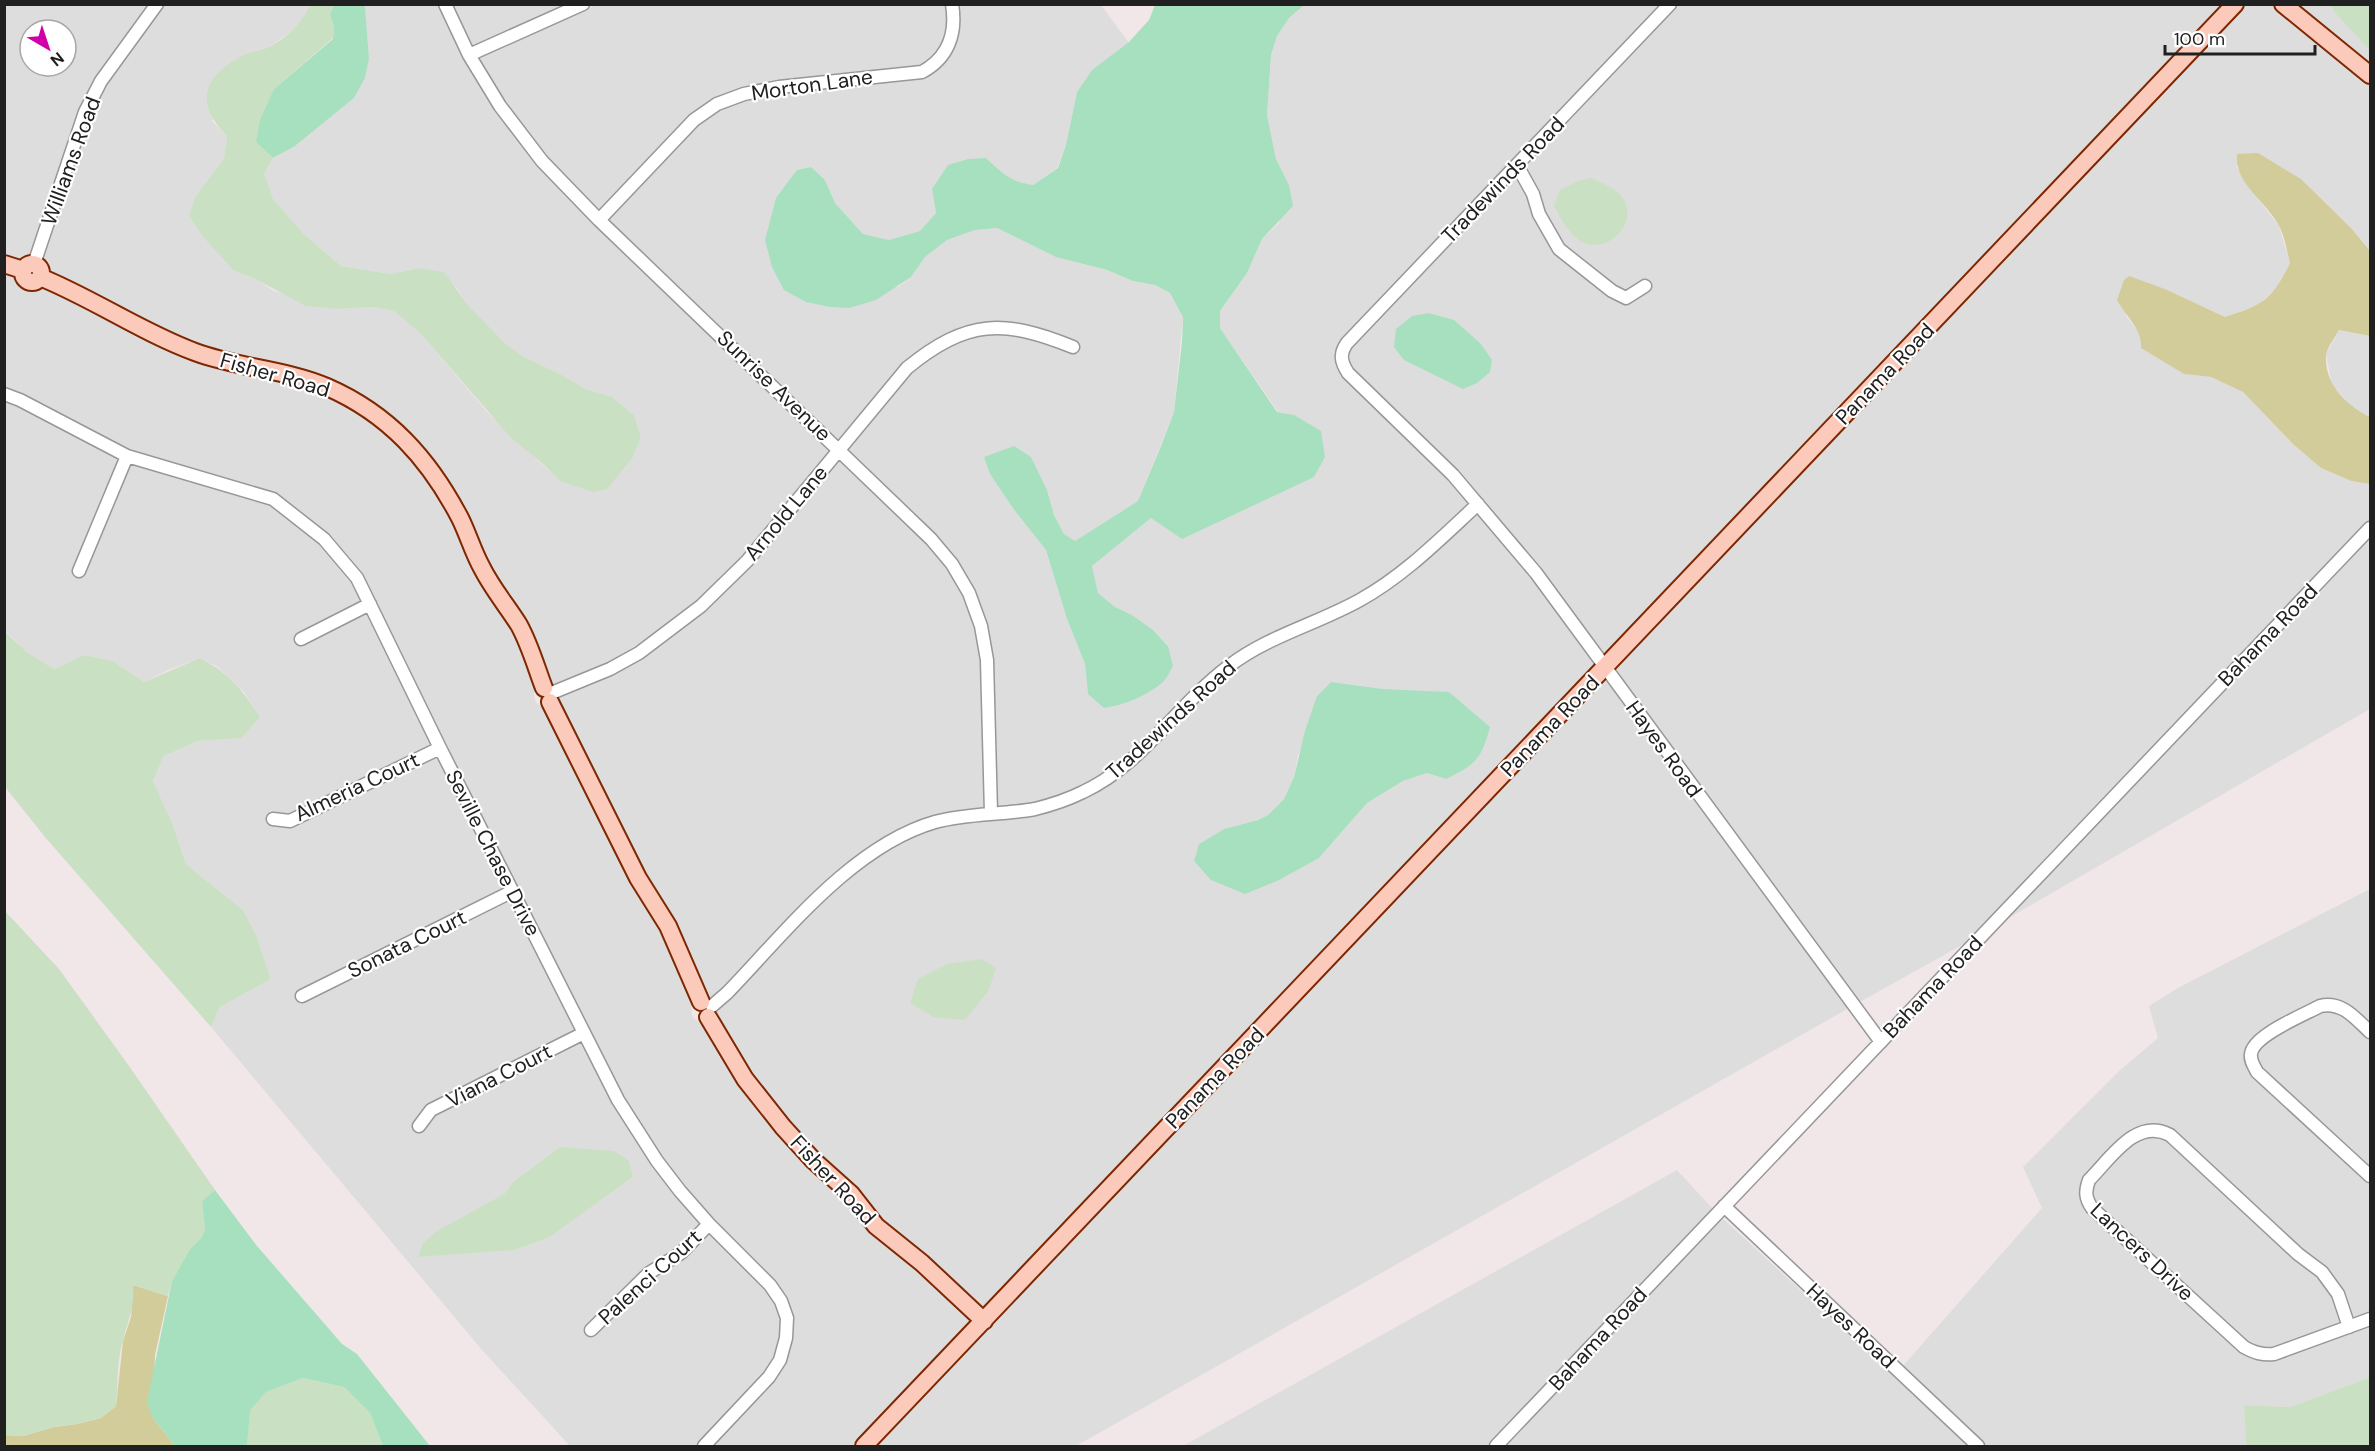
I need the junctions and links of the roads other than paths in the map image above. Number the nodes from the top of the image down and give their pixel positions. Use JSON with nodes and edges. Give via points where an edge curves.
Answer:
{"nodes":[{"id":1,"x":157,"y":4,"type":"edge"},
{"id":2,"x":446,"y":4,"type":"edge"},
{"id":3,"x":583,"y":4,"type":"edge"},
{"id":4,"x":952,"y":4,"type":"edge"},
{"id":5,"x":1670,"y":4,"type":"edge"},
{"id":6,"x":2235,"y":4,"type":"edge"},
{"id":7,"x":2283,"y":4,"type":"edge"},
{"id":8,"x":469,"y":55,"type":"junction"},
{"id":9,"x":2370,"y":75,"type":"edge"},
{"id":10,"x":1517,"y":165,"type":"junction"},
{"id":11,"x":599,"y":220,"type":"junction"},
{"id":12,"x":4,"y":264,"type":"edge"},
{"id":13,"x":33,"y":270,"type":"junction"},
{"id":14,"x":1645,"y":286,"type":"dead end"},
{"id":15,"x":1073,"y":347,"type":"dead end"},
{"id":16,"x":1341,"y":358,"type":"joint"},
{"id":17,"x":4,"y":394,"type":"edge"},
{"id":18,"x":840,"y":449,"type":"junction"},
{"id":19,"x":128,"y":456,"type":"junction"},
{"id":20,"x":1478,"y":504,"type":"junction"},
{"id":21,"x":2370,"y":528,"type":"edge"},
{"id":22,"x":79,"y":571,"type":"dead end"},
{"id":23,"x":370,"y":604,"type":"junction"},
{"id":24,"x":301,"y":639,"type":"dead end"},
{"id":25,"x":1605,"y":669,"type":"junction"},
{"id":26,"x":549,"y":694,"type":"junction"},
{"id":27,"x":440,"y":748,"type":"junction"},
{"id":28,"x":991,"y":813,"type":"junction"},
{"id":29,"x":273,"y":819,"type":"dead end"},
{"id":30,"x":513,"y":891,"type":"junction"},
{"id":31,"x":302,"y":996,"type":"dead end"},
{"id":32,"x":707,"y":1008,"type":"junction"},
{"id":33,"x":2370,"y":1032,"type":"edge"},
{"id":34,"x":584,"y":1033,"type":"junction"},
{"id":35,"x":1881,"y":1042,"type":"junction"},
{"id":36,"x":419,"y":1126,"type":"dead end"},
{"id":37,"x":2370,"y":1176,"type":"edge"},
{"id":38,"x":1724,"y":1206,"type":"junction"},
{"id":39,"x":709,"y":1224,"type":"junction"},
{"id":40,"x":2370,"y":1319,"type":"edge"},
{"id":41,"x":984,"y":1321,"type":"junction"},
{"id":42,"x":2349,"y":1327,"type":"junction"},
{"id":43,"x":591,"y":1330,"type":"dead end"},
{"id":44,"x":1974,"y":1445,"type":"edge"},
{"id":45,"x":704,"y":1446,"type":"edge"},
{"id":46,"x":864,"y":1446,"type":"edge"},
{"id":47,"x":1496,"y":1446,"type":"edge"}],
"edges":[{"from":1,"to":13,"type":"street","name":"Williams Road","via":[[101,81],[85,112]]},
{"from":2,"to":8,"type":"street","name":"Sunrise Avenue"},
{"from":3,"to":8,"type":"street"},
{"from":4,"to":11,"type":"street","name":"Morton Lane","via":[[950,39],[936,64],[922,72],[744,93],[717,104],[694,120]]},
{"from":5,"to":10,"type":"street","name":"Tradewinds Road"},
{"from":6,"to":25,"type":"street","name":"Panama Road"},
{"from":7,"to":9,"type":"street"},
{"from":8,"to":11,"type":"street","name":"Sunrise Avenue","via":[[536,154]]},
{"from":10,"to":14,"type":"street","via":[[1559,249],[1626,298]]},
{"from":10,"to":16,"type":"street","name":"Tradewinds Road","via":[[1347,343]]},
{"from":11,"to":18,"type":"street","name":"Sunrise Avenue"},
{"from":12,"to":13,"type":"street","name":"Fisher Road"},
{"from":13,"to":26,"type":"street","name":"Fisher Road","via":[[133,325],[195,352],[325,386],[356,401],[390,425],[419,453],[446,492],[473,552],[523,634]]},
{"from":15,"to":18,"type":"street","name":"Arnold Lane","via":[[1040,333],[1010,327],[957,334],[907,368]]},
{"from":16,"to":20,"type":"street","name":"Hayes Road","via":[[1348,373]]},
{"from":17,"to":19,"type":"street","name":"Seville Chase Drive"},
{"from":18,"to":26,"type":"street","name":"Arnold Lane","via":[[747,561],[701,606],[639,653]]},
{"from":18,"to":28,"type":"street","name":"Sunrise Avenue","via":[[932,539],[969,593],[981,626],[987,660]]},
{"from":19,"to":22,"type":"street"},
{"from":19,"to":23,"type":"street","name":"Seville Chase Drive","via":[[273,499],[311,526],[336,551],[357,578]]},
{"from":20,"to":25,"type":"street","name":"Hayes Road","via":[[1536,573]]},
{"from":20,"to":28,"type":"street","name":"Tradewinds Road","via":[[1388,584],[1252,650],[1228,666],[1137,756],[1110,777],[1082,792],[1035,808]]},
{"from":21,"to":35,"type":"street","name":"Bahama Road"},
{"from":23,"to":24,"type":"street"},
{"from":23,"to":27,"type":"street","name":"Seville Chase Drive"},
{"from":25,"to":35,"type":"street","name":"Hayes Road"},
{"from":25,"to":41,"type":"street","name":"Panama Road"},
{"from":26,"to":32,"type":"street","name":"Fisher Road","via":[[638,878],[668,926]]},
{"from":27,"to":29,"type":"street","name":"Almeria Court","via":[[290,821]]},
{"from":27,"to":30,"type":"street","name":"Seville Chase Drive"},
{"from":28,"to":32,"type":"street","name":"Tradewinds Road","via":[[933,822],[888,842],[862,859],[834,882],[727,993]]},
{"from":30,"to":31,"type":"street","name":"Sonata Court"},
{"from":30,"to":34,"type":"street","name":"Seville Chase Drive"},
{"from":32,"to":41,"type":"street","name":"Fisher Road","via":[[745,1079],[783,1127],[851,1194],[876,1226]]},
{"from":33,"to":37,"type":"street","via":[[2346,1010],[2327,1004],[2264,1036],[2251,1054],[2257,1071]]},
{"from":34,"to":36,"type":"street","name":"Viana Court","via":[[431,1110]]},
{"from":34,"to":39,"type":"street","name":"Seville Chase Drive","via":[[638,1134]]},
{"from":35,"to":38,"type":"street","name":"Bahama Road"},
{"from":38,"to":44,"type":"street","name":"Hayes Road"},
{"from":38,"to":47,"type":"street","name":"Bahama Road"},
{"from":39,"to":43,"type":"street","name":"Palenci Court","via":[[681,1253],[649,1273]]},
{"from":39,"to":45,"type":"street","name":"Seville Chase Drive","via":[[770,1285],[787,1318],[780,1360],[769,1377]]},
{"from":40,"to":42,"type":"street","name":"Lancers Drive"},
{"from":41,"to":46,"type":"street","name":"Panama Road"},
{"from":42,"to":42,"type":"street","name":"Lancers Drive","via":[[2274,1354],[2262,1355],[2244,1347],[2092,1208],[2085,1189],[2089,1180],[2133,1135],[2155,1129],[2170,1135],[2322,1272],[2337,1294]]}]}
